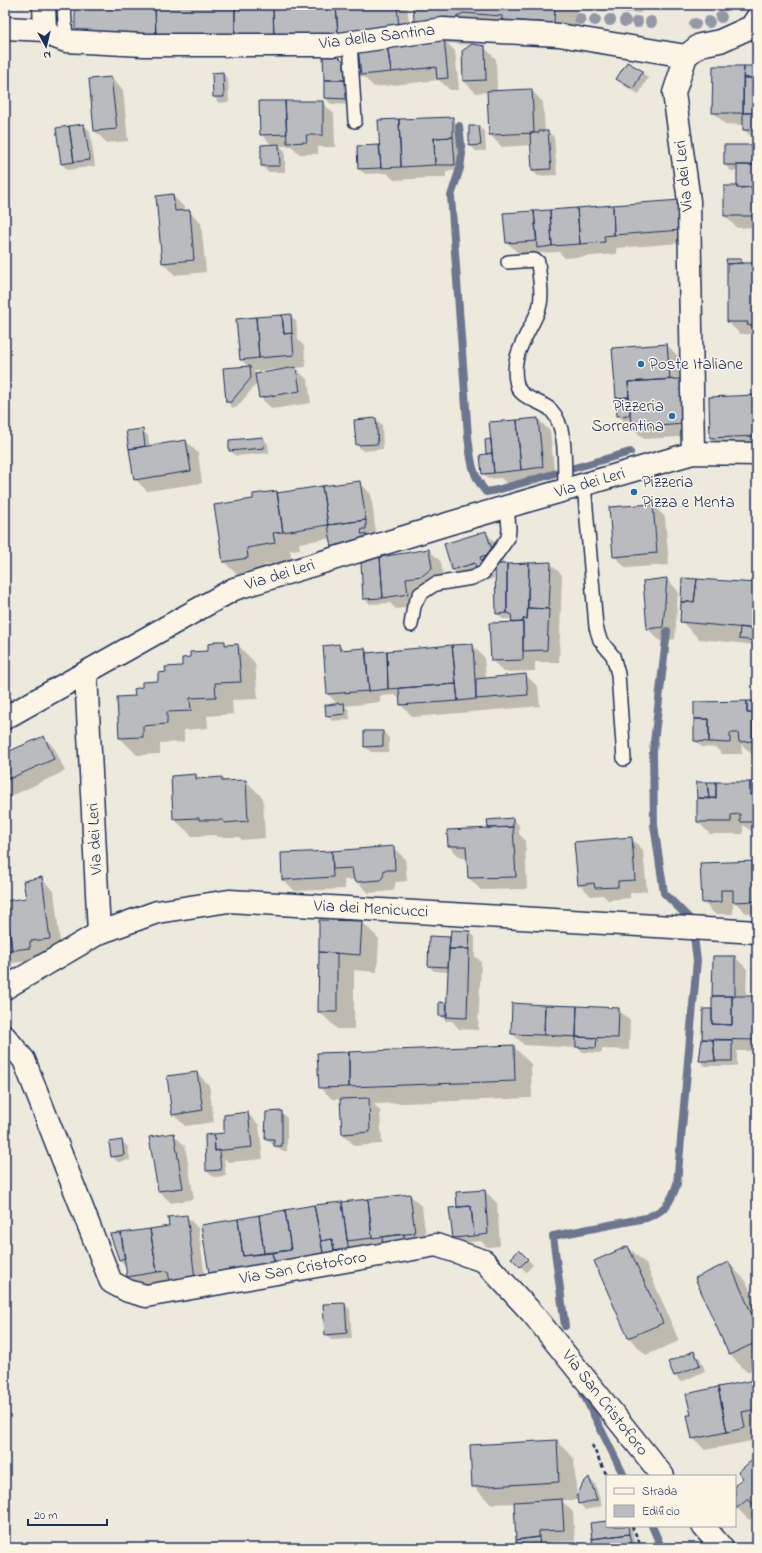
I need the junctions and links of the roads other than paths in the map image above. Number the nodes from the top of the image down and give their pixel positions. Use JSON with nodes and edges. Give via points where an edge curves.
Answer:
{"nodes":[{"id":1,"x":44,"y":5,"type":"edge"},
{"id":2,"x":64,"y":5,"type":"edge"},
{"id":3,"x":757,"y":18,"type":"edge"},
{"id":4,"x":5,"y":28,"type":"edge"},
{"id":5,"x":45,"y":30,"type":"junction"},
{"id":6,"x":66,"y":41,"type":"junction"},
{"id":7,"x":350,"y":43,"type":"junction"},
{"id":8,"x":686,"y":56,"type":"junction"},
{"id":9,"x":355,"y":121,"type":"dead end"},
{"id":10,"x":508,"y":262,"type":"dead end"},
{"id":11,"x":693,"y":452,"type":"junction"},
{"id":12,"x":757,"y":454,"type":"edge"},
{"id":13,"x":575,"y":487,"type":"junction"},
{"id":14,"x":507,"y":507,"type":"junction"},
{"id":15,"x":411,"y":625,"type":"dead end"},
{"id":16,"x":86,"y":673,"type":"junction"},
{"id":17,"x":5,"y":718,"type":"edge"},
{"id":18,"x":624,"y":759,"type":"dead end"},
{"id":19,"x":757,"y":932,"type":"edge"},
{"id":20,"x":99,"y":933,"type":"junction"},
{"id":21,"x":5,"y":988,"type":"edge"},
{"id":22,"x":5,"y":1037,"type":"edge"},
{"id":23,"x":662,"y":1475,"type":"edge"},
{"id":24,"x":703,"y":1527,"type":"edge"},
{"id":25,"x":722,"y":1548,"type":"edge"}],
"edges":[{"from":1,"to":5,"type":"street"},
{"from":2,"to":6,"type":"lane"},
{"from":3,"to":8,"type":"street","via":[[751,27],[720,41],[700,45]]},
{"from":4,"to":5,"type":"street"},
{"from":5,"to":6,"type":"street","name":"Via della Santina","via":[[52,36]]},
{"from":6,"to":7,"type":"street","name":"Via della Santina","via":[[144,45]]},
{"from":7,"to":8,"type":"street","name":"Via della Santina","via":[[443,29],[559,36]]},
{"from":7,"to":9,"type":"lane"},
{"from":8,"to":11,"type":"street","name":"Via dei Leri","via":[[674,93],[689,201]]},
{"from":10,"to":13,"type":"lane","via":[[538,262],[539,310],[521,342],[515,361],[517,386],[522,393],[551,410],[562,428]]},
{"from":11,"to":12,"type":"street"},
{"from":11,"to":13,"type":"street","name":"Via dei Leri"},
{"from":13,"to":14,"type":"street","name":"Via dei Leri"},
{"from":13,"to":18,"type":"lane","via":[[596,627],[600,640],[613,656],[618,674]]},
{"from":14,"to":15,"type":"lane","via":[[508,538],[483,574],[435,584],[420,594],[414,606]]},
{"from":14,"to":16,"type":"street","name":"Via dei Leri","via":[[234,589]]},
{"from":16,"to":17,"type":"street","name":"Via dei Leri"},
{"from":16,"to":20,"type":"street","name":"Via dei Leri"},
{"from":19,"to":20,"type":"street","name":"Via dei Menicucci","via":[[229,901],[157,912]]},
{"from":20,"to":21,"type":"street","name":"Via dei Menicucci"},
{"from":22,"to":23,"type":"street","name":"Via San Cristoforo","via":[[24,1060],[112,1282],[128,1291],[146,1296],[436,1245],[484,1261],[533,1314]]},
{"from":24,"to":25,"type":"street"}]}
